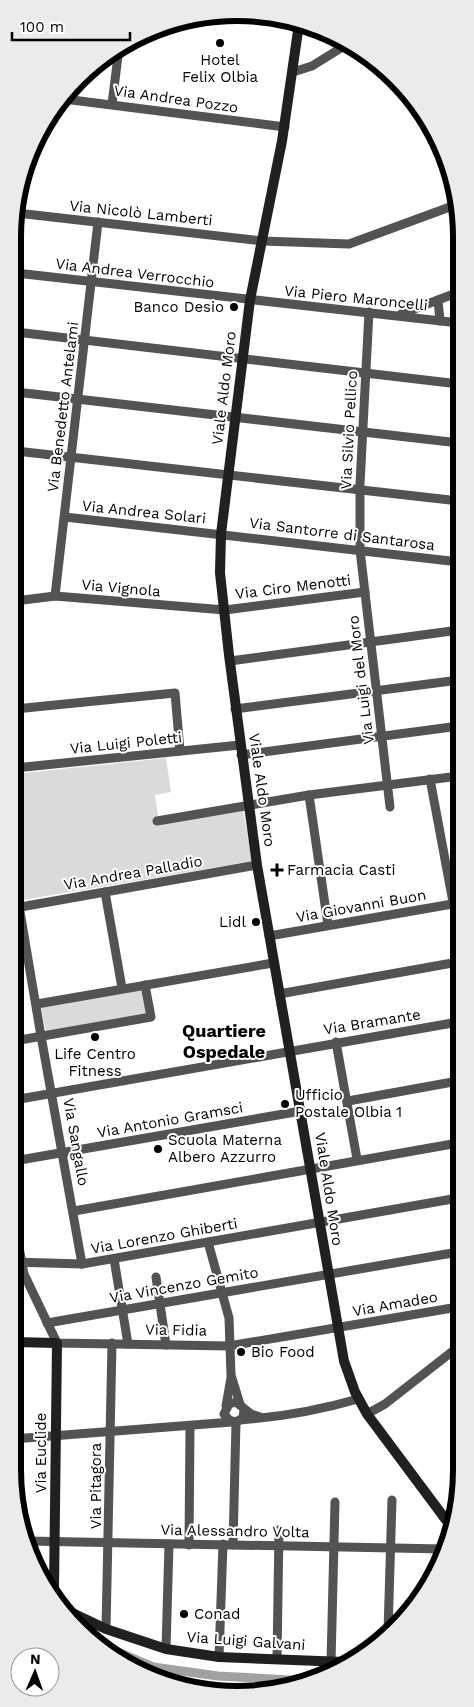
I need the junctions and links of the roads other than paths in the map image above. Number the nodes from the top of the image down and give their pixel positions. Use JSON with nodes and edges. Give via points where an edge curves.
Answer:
{"nodes":[{"id":1,"x":298,"y":31,"type":"edge"},
{"id":2,"x":341,"y":48,"type":"edge"},
{"id":3,"x":118,"y":57,"type":"edge"},
{"id":4,"x":294,"y":72,"type":"junction"},
{"id":5,"x":71,"y":100,"type":"edge"},
{"id":6,"x":112,"y":104,"type":"junction"},
{"id":7,"x":285,"y":127,"type":"junction"},
{"id":8,"x":451,"y":207,"type":"edge"},
{"id":9,"x":23,"y":214,"type":"edge"},
{"id":10,"x":98,"y":222,"type":"junction"},
{"id":11,"x":262,"y":241,"type":"junction"},
{"id":12,"x":21,"y":274,"type":"edge"},
{"id":13,"x":92,"y":283,"type":"junction"},
{"id":14,"x":453,"y":294,"type":"edge"},
{"id":15,"x":250,"y":300,"type":"junction"},
{"id":16,"x":434,"y":301,"type":"junction"},
{"id":17,"x":369,"y":312,"type":"junction"},
{"id":18,"x":398,"y":315,"type":"junction"},
{"id":19,"x":436,"y":321,"type":"junction"},
{"id":20,"x":453,"y":322,"type":"edge"},
{"id":21,"x":21,"y":333,"type":"edge"},
{"id":22,"x":85,"y":340,"type":"junction"},
{"id":23,"x":242,"y":359,"type":"junction"},
{"id":24,"x":366,"y":374,"type":"junction"},
{"id":25,"x":453,"y":383,"type":"edge"},
{"id":26,"x":21,"y":392,"type":"edge"},
{"id":27,"x":78,"y":398,"type":"junction"},
{"id":28,"x":234,"y":418,"type":"junction"},
{"id":29,"x":362,"y":431,"type":"junction"},
{"id":30,"x":453,"y":442,"type":"edge"},
{"id":31,"x":21,"y":452,"type":"edge"},
{"id":32,"x":71,"y":458,"type":"junction"},
{"id":33,"x":228,"y":476,"type":"junction"},
{"id":34,"x":360,"y":491,"type":"junction"},
{"id":35,"x":453,"y":500,"type":"edge"},
{"id":36,"x":65,"y":517,"type":"junction"},
{"id":37,"x":221,"y":534,"type":"junction"},
{"id":38,"x":360,"y":550,"type":"junction"},
{"id":39,"x":453,"y":561,"type":"edge"},
{"id":40,"x":365,"y":592,"type":"junction"},
{"id":41,"x":55,"y":596,"type":"junction"},
{"id":42,"x":21,"y":600,"type":"edge"},
{"id":43,"x":225,"y":610,"type":"junction"},
{"id":44,"x":453,"y":631,"type":"edge"},
{"id":45,"x":370,"y":642,"type":"junction"},
{"id":46,"x":230,"y":661,"type":"junction"},
{"id":47,"x":453,"y":681,"type":"edge"},
{"id":48,"x":377,"y":690,"type":"junction"},
{"id":49,"x":21,"y":708,"type":"edge"},
{"id":50,"x":235,"y":709,"type":"junction"},
{"id":51,"x":453,"y":727,"type":"edge"},
{"id":52,"x":382,"y":736,"type":"junction"},
{"id":53,"x":241,"y":750,"type":"junction"},
{"id":54,"x":180,"y":751,"type":"junction"},
{"id":55,"x":21,"y":767,"type":"edge"},
{"id":56,"x":453,"y":777,"type":"edge"},
{"id":57,"x":430,"y":779,"type":"junction"},
{"id":58,"x":388,"y":786,"type":"junction"},
{"id":59,"x":308,"y":795,"type":"junction"},
{"id":60,"x":248,"y":805,"type":"junction"},
{"id":61,"x":390,"y":807,"type":"dead end"},
{"id":62,"x":156,"y":821,"type":"dead end"},
{"id":63,"x":257,"y":865,"type":"junction"},
{"id":64,"x":453,"y":889,"type":"edge"},
{"id":65,"x":105,"y":892,"type":"junction"},
{"id":66,"x":453,"y":904,"type":"edge"},
{"id":67,"x":21,"y":907,"type":"edge"},
{"id":68,"x":328,"y":925,"type":"junction"},
{"id":69,"x":21,"y":927,"type":"edge"},
{"id":70,"x":269,"y":936,"type":"junction"},
{"id":71,"x":273,"y":962,"type":"junction"},
{"id":72,"x":453,"y":963,"type":"edge"},
{"id":73,"x":145,"y":985,"type":"junction"},
{"id":74,"x":122,"y":988,"type":"junction"},
{"id":75,"x":279,"y":994,"type":"junction"},
{"id":76,"x":37,"y":1004,"type":"junction"},
{"id":77,"x":453,"y":1023,"type":"edge"},
{"id":78,"x":41,"y":1036,"type":"junction"},
{"id":79,"x":21,"y":1040,"type":"edge"},
{"id":80,"x":336,"y":1042,"type":"junction"},
{"id":81,"x":291,"y":1050,"type":"junction"},
{"id":82,"x":453,"y":1082,"type":"edge"},
{"id":83,"x":53,"y":1093,"type":"junction"},
{"id":84,"x":21,"y":1099,"type":"edge"},
{"id":85,"x":348,"y":1101,"type":"junction"},
{"id":86,"x":301,"y":1111,"type":"junction"},
{"id":87,"x":453,"y":1144,"type":"edge"},
{"id":88,"x":64,"y":1153,"type":"junction"},
{"id":89,"x":357,"y":1159,"type":"junction"},
{"id":90,"x":21,"y":1160,"type":"edge"},
{"id":91,"x":311,"y":1168,"type":"junction"},
{"id":92,"x":453,"y":1199,"type":"edge"},
{"id":93,"x":74,"y":1211,"type":"junction"},
{"id":94,"x":320,"y":1221,"type":"junction"},
{"id":95,"x":208,"y":1242,"type":"junction"},
{"id":96,"x":453,"y":1253,"type":"edge"},
{"id":97,"x":114,"y":1259,"type":"junction"},
{"id":98,"x":21,"y":1262,"type":"edge"},
{"id":99,"x":82,"y":1264,"type":"junction"},
{"id":100,"x":21,"y":1269,"type":"edge"},
{"id":101,"x":327,"y":1273,"type":"junction"},
{"id":102,"x":156,"y":1277,"type":"dead end"},
{"id":103,"x":221,"y":1292,"type":"junction"},
{"id":104,"x":160,"y":1304,"type":"junction"},
{"id":105,"x":453,"y":1308,"type":"edge"},
{"id":106,"x":123,"y":1311,"type":"junction"},
{"id":107,"x":47,"y":1323,"type":"junction"},
{"id":108,"x":338,"y":1328,"type":"junction"},
{"id":109,"x":21,"y":1342,"type":"edge"},
{"id":110,"x":57,"y":1343,"type":"junction"},
{"id":111,"x":112,"y":1343,"type":"junction"},
{"id":112,"x":128,"y":1344,"type":"junction"},
{"id":113,"x":166,"y":1345,"type":"junction"},
{"id":114,"x":229,"y":1346,"type":"junction"},
{"id":115,"x":453,"y":1351,"type":"edge"},
{"id":116,"x":232,"y":1375,"type":"junction"},
{"id":117,"x":358,"y":1399,"type":"junction"},
{"id":118,"x":242,"y":1407,"type":"junction"},
{"id":119,"x":225,"y":1408,"type":"junction"},
{"id":120,"x":367,"y":1414,"type":"junction"},
{"id":121,"x":264,"y":1418,"type":"junction"},
{"id":122,"x":236,"y":1421,"type":"junction"},
{"id":123,"x":200,"y":1426,"type":"junction"},
{"id":124,"x":190,"y":1427,"type":"junction"},
{"id":125,"x":110,"y":1432,"type":"junction"},
{"id":126,"x":56,"y":1436,"type":"junction"},
{"id":127,"x":21,"y":1439,"type":"edge"},
{"id":128,"x":392,"y":1500,"type":"dead end"},
{"id":129,"x":334,"y":1502,"type":"dead end"},
{"id":130,"x":448,"y":1514,"type":"edge"},
{"id":131,"x":443,"y":1517,"type":"junction"},
{"id":132,"x":446,"y":1521,"type":"edge"},
{"id":133,"x":279,"y":1530,"type":"dead end"},
{"id":134,"x":34,"y":1541,"type":"edge"},
{"id":135,"x":55,"y":1541,"type":"junction"},
{"id":136,"x":109,"y":1542,"type":"junction"},
{"id":137,"x":169,"y":1544,"type":"junction"},
{"id":138,"x":223,"y":1544,"type":"junction"},
{"id":139,"x":189,"y":1545,"type":"junction"},
{"id":140,"x":233,"y":1545,"type":"junction"},
{"id":141,"x":278,"y":1545,"type":"junction"},
{"id":142,"x":334,"y":1546,"type":"junction"},
{"id":143,"x":390,"y":1548,"type":"junction"},
{"id":144,"x":437,"y":1549,"type":"edge"},
{"id":145,"x":54,"y":1584,"type":"edge"},
{"id":146,"x":78,"y":1616,"type":"edge"},
{"id":147,"x":388,"y":1624,"type":"edge"},
{"id":148,"x":106,"y":1629,"type":"junction"},
{"id":149,"x":166,"y":1649,"type":"junction"},
{"id":150,"x":219,"y":1657,"type":"junction"},
{"id":151,"x":277,"y":1659,"type":"junction"},
{"id":152,"x":331,"y":1662,"type":"junction"},
{"id":153,"x":336,"y":1662,"type":"edge"}],
"edges":[{"from":1,"to":4,"type":"main road","name":"Viale Aldo Moro"},
{"from":2,"to":4,"type":"street","via":[[312,66]]},
{"from":3,"to":6,"type":"street"},
{"from":4,"to":7,"type":"main road","name":"Viale Aldo Moro"},
{"from":5,"to":6,"type":"street","name":"Via Andrea Pozzo"},
{"from":6,"to":7,"type":"street","name":"Via Andrea Pozzo"},
{"from":7,"to":11,"type":"main road","name":"Viale Aldo Moro"},
{"from":8,"to":11,"type":"street","name":"Via Nicolò Lamberti","via":[[349,244]]},
{"from":9,"to":10,"type":"street","name":"Via Nicolò Lamberti"},
{"from":10,"to":11,"type":"street","name":"Via Nicolò Lamberti"},
{"from":10,"to":13,"type":"street","name":"Via Benedetto Antelami"},
{"from":11,"to":15,"type":"main road","name":"Viale Aldo Moro"},
{"from":12,"to":13,"type":"street","name":"Via Andrea Verrocchio"},
{"from":13,"to":15,"type":"street","name":"Via Andrea Verrocchio"},
{"from":13,"to":22,"type":"street","name":"Via Benedetto Antelami"},
{"from":14,"to":16,"type":"street"},
{"from":15,"to":17,"type":"street","name":"Via Piero Maroncelli"},
{"from":15,"to":23,"type":"main road","name":"Viale Aldo Moro"},
{"from":16,"to":18,"type":"street"},
{"from":16,"to":19,"type":"street"},
{"from":17,"to":18,"type":"street","name":"Via Piero Maroncelli"},
{"from":17,"to":24,"type":"street","name":"Via Silvio Pellico"},
{"from":18,"to":19,"type":"street","name":"Via Piero Maroncelli"},
{"from":19,"to":20,"type":"street","name":"Via Piero Maroncelli"},
{"from":21,"to":22,"type":"street"},
{"from":22,"to":23,"type":"street"},
{"from":22,"to":27,"type":"street","name":"Via Benedetto Antelami"},
{"from":23,"to":24,"type":"street"},
{"from":23,"to":28,"type":"main road","name":"Viale Aldo Moro"},
{"from":24,"to":25,"type":"street"},
{"from":24,"to":29,"type":"street","name":"Via Silvio Pellico"},
{"from":26,"to":27,"type":"street"},
{"from":27,"to":28,"type":"street"},
{"from":27,"to":32,"type":"street","name":"Via Benedetto Antelami"},
{"from":28,"to":29,"type":"street"},
{"from":28,"to":33,"type":"main road","name":"Viale Aldo Moro"},
{"from":29,"to":30,"type":"street"},
{"from":29,"to":34,"type":"street","name":"Via Silvio Pellico"},
{"from":31,"to":32,"type":"street"},
{"from":32,"to":33,"type":"street"},
{"from":32,"to":36,"type":"street","name":"Via Benedetto Antelami"},
{"from":33,"to":34,"type":"street"},
{"from":33,"to":37,"type":"main road","name":"Viale Aldo Moro"},
{"from":34,"to":35,"type":"street"},
{"from":34,"to":38,"type":"street","name":"Via Silvio Pellico"},
{"from":36,"to":37,"type":"street","name":"Via Andrea Solari"},
{"from":36,"to":41,"type":"street","name":"Via Benedetto Antelami"},
{"from":37,"to":38,"type":"street","name":"Via Santorre di Santarosa"},
{"from":37,"to":43,"type":"main road","name":"Viale Aldo Moro","via":[[220,573]]},
{"from":38,"to":39,"type":"street","name":"Via Santorre di Santarosa"},
{"from":38,"to":40,"type":"street","name":"Via Luigi del Moro"},
{"from":40,"to":43,"type":"street","name":"Via Ciro Menotti"},
{"from":40,"to":45,"type":"street","name":"Via Luigi del Moro"},
{"from":41,"to":42,"type":"street","name":"Via Vignola"},
{"from":41,"to":43,"type":"street","name":"Via Vignola"},
{"from":43,"to":46,"type":"main road","name":"Viale Aldo Moro"},
{"from":44,"to":45,"type":"street"},
{"from":45,"to":46,"type":"street"},
{"from":45,"to":48,"type":"street","name":"Via Luigi del Moro"},
{"from":46,"to":50,"type":"main road","name":"Viale Aldo Moro"},
{"from":47,"to":48,"type":"street"},
{"from":48,"to":50,"type":"street"},
{"from":48,"to":52,"type":"street","name":"Via Luigi del Moro"},
{"from":49,"to":54,"type":"street","via":[[175,693]]},
{"from":50,"to":53,"type":"main road","name":"Viale Aldo Moro"},
{"from":51,"to":52,"type":"street","name":"Via Luigi Poletti"},
{"from":52,"to":53,"type":"street","name":"Via Luigi Poletti"},
{"from":52,"to":58,"type":"street","name":"Via Luigi del Moro"},
{"from":53,"to":54,"type":"street","name":"Via Luigi Poletti"},
{"from":53,"to":60,"type":"main road","name":"Viale Aldo Moro"},
{"from":54,"to":55,"type":"street","name":"Via Luigi Poletti"},
{"from":56,"to":57,"type":"street"},
{"from":57,"to":58,"type":"street"},
{"from":57,"to":64,"type":"street"},
{"from":58,"to":59,"type":"street"},
{"from":58,"to":61,"type":"street","name":"Via Luigi del Moro"},
{"from":59,"to":60,"type":"street"},
{"from":59,"to":68,"type":"street"},
{"from":60,"to":62,"type":"street"},
{"from":60,"to":63,"type":"main road","name":"Viale Aldo Moro"},
{"from":63,"to":65,"type":"street","name":"Via Andrea Palladio"},
{"from":63,"to":70,"type":"main road","name":"Viale Aldo Moro"},
{"from":65,"to":67,"type":"street","name":"Via Andrea Palladio"},
{"from":65,"to":74,"type":"street"},
{"from":66,"to":68,"type":"street","name":"Via Giovanni Buon"},
{"from":68,"to":70,"type":"street","name":"Via Giovanni Buon"},
{"from":69,"to":76,"type":"street","name":"Via Sangallo"},
{"from":70,"to":71,"type":"main road","name":"Viale Aldo Moro"},
{"from":71,"to":73,"type":"street"},
{"from":71,"to":75,"type":"main road","name":"Viale Aldo Moro"},
{"from":72,"to":75,"type":"street"},
{"from":73,"to":74,"type":"street"},
{"from":73,"to":78,"type":"street","via":[[152,1017]]},
{"from":74,"to":76,"type":"street"},
{"from":75,"to":81,"type":"main road","name":"Viale Aldo Moro"},
{"from":76,"to":78,"type":"street","name":"Via Sangallo"},
{"from":77,"to":80,"type":"street","name":"Via Bramante"},
{"from":78,"to":79,"type":"street"},
{"from":78,"to":83,"type":"street","name":"Via Sangallo"},
{"from":80,"to":81,"type":"street","name":"Via Bramante"},
{"from":80,"to":85,"type":"street"},
{"from":81,"to":83,"type":"street","name":"Via Bramante"},
{"from":81,"to":86,"type":"main road","name":"Viale Aldo Moro"},
{"from":82,"to":85,"type":"street"},
{"from":83,"to":84,"type":"street","name":"Via Bramante"},
{"from":83,"to":88,"type":"street","name":"Via Sangallo"},
{"from":85,"to":89,"type":"street"},
{"from":86,"to":88,"type":"street","name":"Via Antonio Gramsci"},
{"from":86,"to":91,"type":"main road","name":"Viale Aldo Moro"},
{"from":87,"to":89,"type":"street"},
{"from":88,"to":90,"type":"street","name":"Via Antonio Gramsci"},
{"from":88,"to":93,"type":"street","name":"Via Sangallo"},
{"from":89,"to":91,"type":"street"},
{"from":91,"to":93,"type":"street"},
{"from":91,"to":94,"type":"main road","name":"Viale Aldo Moro"},
{"from":92,"to":94,"type":"street","name":"Via Lorenzo Ghiberti"},
{"from":93,"to":99,"type":"street","name":"Via Sangallo"},
{"from":94,"to":95,"type":"street","name":"Via Lorenzo Ghiberti"},
{"from":94,"to":101,"type":"main road","name":"Viale Aldo Moro"},
{"from":95,"to":97,"type":"street","name":"Via Lorenzo Ghiberti"},
{"from":95,"to":103,"type":"street"},
{"from":96,"to":101,"type":"street","name":"Via Vincenzo Gemito"},
{"from":97,"to":99,"type":"street","name":"Via Lorenzo Ghiberti"},
{"from":97,"to":106,"type":"street"},
{"from":98,"to":99,"type":"street","name":"Via Lorenzo Ghiberti"},
{"from":100,"to":107,"type":"street"},
{"from":101,"to":103,"type":"street","name":"Via Vincenzo Gemito"},
{"from":101,"to":108,"type":"main road","name":"Viale Aldo Moro"},
{"from":102,"to":104,"type":"street"},
{"from":103,"to":104,"type":"street","name":"Via Vincenzo Gemito"},
{"from":103,"to":114,"type":"street","via":[[229,1318]]},
{"from":104,"to":106,"type":"street","name":"Via Vincenzo Gemito"},
{"from":104,"to":113,"type":"street"},
{"from":105,"to":108,"type":"street","name":"Via Amadeo"},
{"from":106,"to":107,"type":"street","name":"Via Vincenzo Gemito"},
{"from":106,"to":112,"type":"street"},
{"from":107,"to":110,"type":"street"},
{"from":108,"to":114,"type":"street","name":"Via Fidia"},
{"from":108,"to":117,"type":"main road","name":"Viale Aldo Moro","via":[[344,1361]]},
{"from":109,"to":110,"type":"main road","name":"Via Fidia"},
{"from":110,"to":111,"type":"street","name":"Via Fidia"},
{"from":110,"to":126,"type":"main road","name":"Via Euclide"},
{"from":111,"to":112,"type":"street","name":"Via Fidia"},
{"from":111,"to":125,"type":"street","name":"Via Pitagora"},
{"from":112,"to":113,"type":"street","name":"Via Fidia"},
{"from":113,"to":114,"type":"street","name":"Via Fidia"},
{"from":114,"to":116,"type":"street"},
{"from":115,"to":120,"type":"street","via":[[385,1404]]},
{"from":116,"to":118,"type":"street"},
{"from":116,"to":119,"type":"street"},
{"from":117,"to":120,"type":"main road","name":"Viale Aldo Moro"},
{"from":117,"to":121,"type":"street"},
{"from":118,"to":119,"type":"street","via":[[232,1402]]},
{"from":118,"to":121,"type":"street"},
{"from":118,"to":122,"type":"street"},
{"from":119,"to":122,"type":"street","via":[[226,1418]]},
{"from":119,"to":123,"type":"street"},
{"from":120,"to":131,"type":"main road","name":"Viale Aldo Moro"},
{"from":121,"to":122,"type":"street"},
{"from":122,"to":123,"type":"street"},
{"from":122,"to":140,"type":"street"},
{"from":123,"to":124,"type":"street"},
{"from":124,"to":125,"type":"street"},
{"from":124,"to":139,"type":"street"},
{"from":125,"to":126,"type":"street"},
{"from":125,"to":136,"type":"street","name":"Via Pitagora"},
{"from":126,"to":127,"type":"street"},
{"from":126,"to":135,"type":"main road","name":"Via Euclide"},
{"from":128,"to":143,"type":"street"},
{"from":129,"to":142,"type":"street"},
{"from":130,"to":131,"type":"street"},
{"from":131,"to":132,"type":"main road","name":"Viale Aldo Moro"},
{"from":133,"to":141,"type":"street"},
{"from":134,"to":135,"type":"street","name":"Via Alessandro Volta"},
{"from":135,"to":136,"type":"street","name":"Via Alessandro Volta"},
{"from":135,"to":145,"type":"main road","name":"Via Euclide"},
{"from":136,"to":137,"type":"street","name":"Via Alessandro Volta"},
{"from":136,"to":148,"type":"street","name":"Via Pitagora"},
{"from":137,"to":139,"type":"street","name":"Via Alessandro Volta"},
{"from":137,"to":149,"type":"street"},
{"from":138,"to":139,"type":"street","name":"Via Alessandro Volta"},
{"from":138,"to":140,"type":"street","name":"Via Alessandro Volta"},
{"from":138,"to":150,"type":"street"},
{"from":140,"to":141,"type":"street","name":"Via Alessandro Volta"},
{"from":141,"to":142,"type":"street","name":"Via Alessandro Volta"},
{"from":141,"to":151,"type":"street"},
{"from":142,"to":143,"type":"street","name":"Via Alessandro Volta"},
{"from":142,"to":152,"type":"street"},
{"from":143,"to":144,"type":"street","name":"Via Alessandro Volta"},
{"from":143,"to":147,"type":"street"},
{"from":146,"to":148,"type":"main road","name":"Via Luigi Galvani"},
{"from":148,"to":149,"type":"main road","name":"Via Luigi Galvani"},
{"from":149,"to":150,"type":"main road","name":"Via Luigi Galvani"},
{"from":150,"to":151,"type":"main road","name":"Via Luigi Galvani"},
{"from":151,"to":152,"type":"main road","name":"Via Luigi Galvani"},
{"from":152,"to":153,"type":"main road","name":"Via Luigi Galvani"}]}
